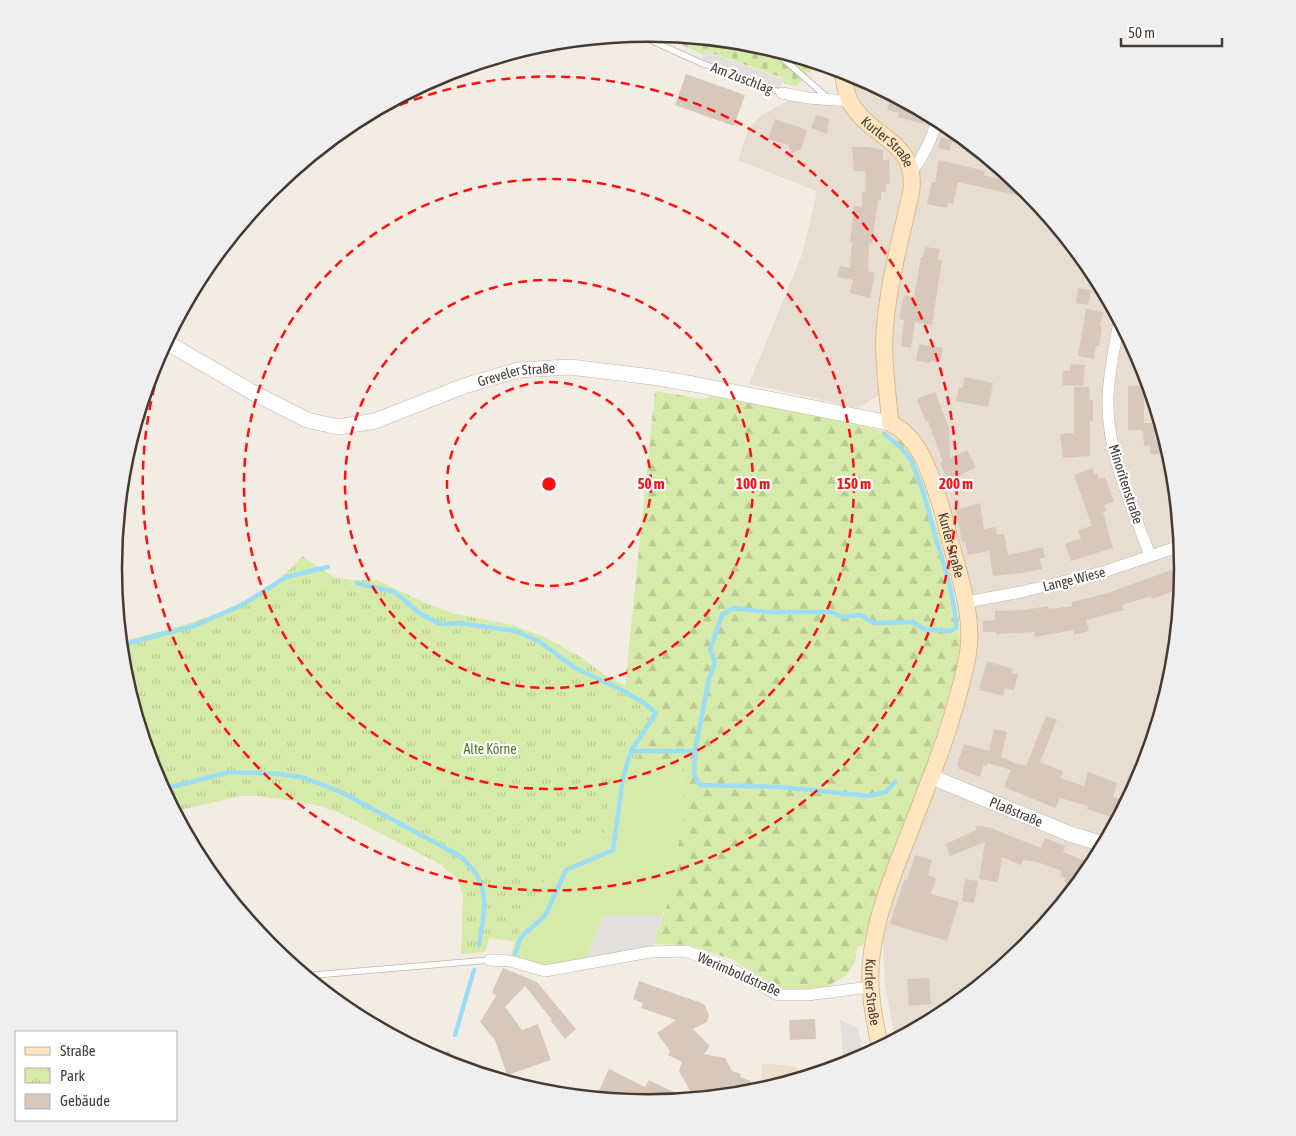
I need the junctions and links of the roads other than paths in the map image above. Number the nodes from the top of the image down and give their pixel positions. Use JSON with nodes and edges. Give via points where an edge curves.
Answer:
{"nodes":[{"id":1,"x":655,"y":42,"type":"edge"},
{"id":2,"x":785,"y":60,"type":"edge"},
{"id":3,"x":845,"y":81,"type":"edge"},
{"id":4,"x":782,"y":94,"type":"joint"},
{"id":5,"x":829,"y":99,"type":"junction"},
{"id":6,"x":850,"y":101,"type":"junction"},
{"id":7,"x":935,"y":128,"type":"edge"},
{"id":8,"x":912,"y":171,"type":"junction"},
{"id":9,"x":1117,"y":333,"type":"edge"},
{"id":10,"x":173,"y":346,"type":"edge"},
{"id":11,"x":890,"y":423,"type":"junction"},
{"id":12,"x":1173,"y":548,"type":"edge"},
{"id":13,"x":1150,"y":556,"type":"junction"},
{"id":14,"x":966,"y":602,"type":"junction"},
{"id":15,"x":932,"y":776,"type":"junction"},
{"id":16,"x":1096,"y":842,"type":"edge"},
{"id":17,"x":490,"y":960,"type":"joint"},
{"id":18,"x":315,"y":974,"type":"edge"},
{"id":19,"x":870,"y":987,"type":"junction"},
{"id":20,"x":879,"y":1040,"type":"edge"}],
"edges":[{"from":1,"to":4,"type":"lane","name":"Am Zuschlag"},
{"from":2,"to":5,"type":"lane"},
{"from":3,"to":6,"type":"main road","name":"Kurler Straße"},
{"from":4,"to":5,"type":"street","name":"Am Zuschlag"},
{"from":5,"to":6,"type":"street","name":"Am Zuschlag"},
{"from":6,"to":8,"type":"main road","name":"Kurler Straße","via":[[866,121],[902,151]]},
{"from":7,"to":8,"type":"street","via":[[924,154]]},
{"from":8,"to":11,"type":"main road","name":"Kurler Straße","via":[[885,328]]},
{"from":9,"to":13,"type":"street","name":"Minoritenstraße","via":[[1108,397],[1110,433],[1117,463]]},
{"from":10,"to":11,"type":"street","name":"Greveler Straße","via":[[307,420],[338,426],[375,421],[464,386],[518,370],[570,367],[694,384]]},
{"from":11,"to":14,"type":"main road","name":"Kurler Straße","via":[[908,434],[924,461],[942,510]]},
{"from":12,"to":13,"type":"street","name":"Lange Wiese"},
{"from":13,"to":14,"type":"street","name":"Lange Wiese","via":[[1106,571]]},
{"from":14,"to":15,"type":"main road","name":"Kurler Straße","via":[[969,644],[964,674]]},
{"from":15,"to":16,"type":"street","name":"Plaßstraße"},
{"from":15,"to":19,"type":"main road","name":"Kurler Straße","via":[[898,860],[875,934]]},
{"from":17,"to":18,"type":"lane"},
{"from":17,"to":19,"type":"street","name":"Werimboldstraße","via":[[510,961],[546,971],[650,952],[686,951],[730,968],[778,995],[807,995]]},
{"from":19,"to":20,"type":"main road","name":"Kurler Straße"}]}
